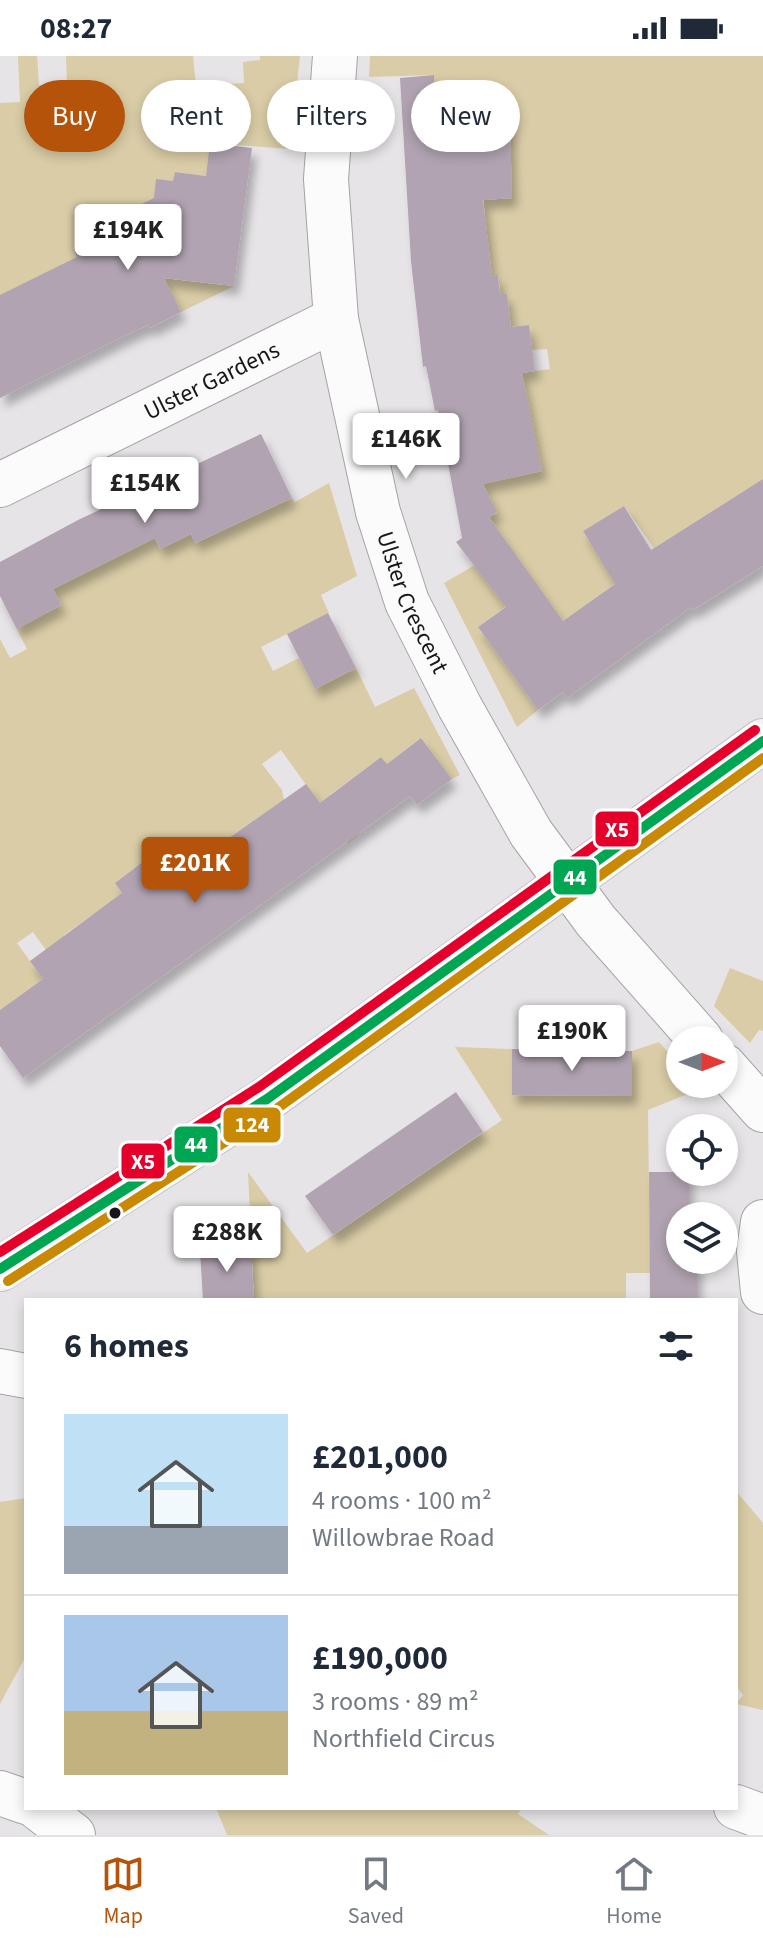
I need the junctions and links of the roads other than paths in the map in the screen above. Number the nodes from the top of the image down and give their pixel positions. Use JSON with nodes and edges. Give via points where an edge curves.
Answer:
{"nodes":[{"id":1,"x":335,"y":56,"type":"edge"},
{"id":2,"x":336,"y":319,"type":"junction"},
{"id":3,"x":0,"y":485,"type":"edge"},
{"id":4,"x":763,"y":741,"type":"edge"},
{"id":5,"x":566,"y":881,"type":"junction"},
{"id":6,"x":689,"y":1026,"type":"edge"},
{"id":7,"x":738,"y":1082,"type":"edge"},
{"id":8,"x":763,"y":1110,"type":"edge"},
{"id":9,"x":763,"y":1222,"type":"edge"},
{"id":10,"x":0,"y":1269,"type":"edge"},
{"id":11,"x":763,"y":1292,"type":"edge"},
{"id":12,"x":0,"y":1371,"type":"edge"},
{"id":13,"x":24,"y":1376,"type":"edge"},
{"id":14,"x":0,"y":1793,"type":"edge"},
{"id":15,"x":24,"y":1801,"type":"edge"},
{"id":16,"x":738,"y":1808,"type":"edge"},
{"id":17,"x":41,"y":1810,"type":"edge"},
{"id":18,"x":763,"y":1817,"type":"edge"},
{"id":19,"x":73,"y":1835,"type":"edge"}],
"edges":[{"from":1,"to":2,"type":"street","name":"Ulster Crescent","via":[[326,179]]},
{"from":2,"to":3,"type":"street","name":"Ulster Gardens"},
{"from":2,"to":5,"type":"street","name":"Ulster Crescent","via":[[378,512],[407,602],[524,821]]},
{"from":4,"to":5,"type":"main road"},
{"from":5,"to":6,"type":"street","name":"Ulster Crescent"},
{"from":5,"to":10,"type":"main road","via":[[267,1099]]},
{"from":7,"to":8,"type":"street"},
{"from":9,"to":11,"type":"street"},
{"from":12,"to":13,"type":"street"},
{"from":14,"to":15,"type":"street"},
{"from":16,"to":18,"type":"street"},
{"from":17,"to":19,"type":"street"}]}
